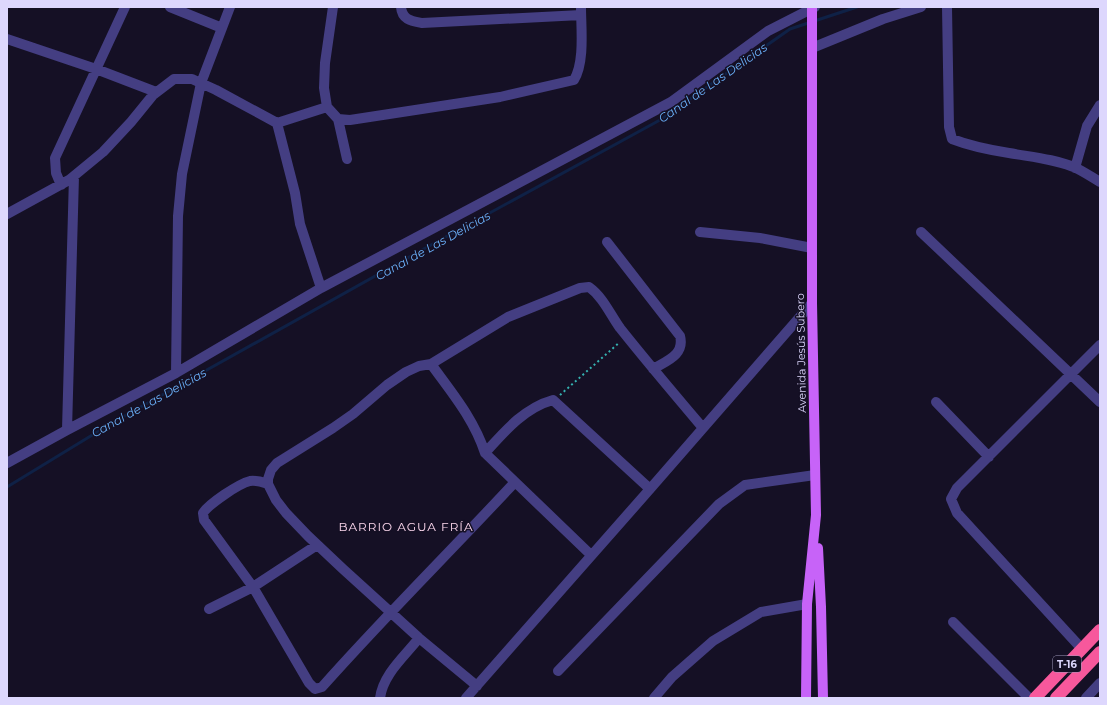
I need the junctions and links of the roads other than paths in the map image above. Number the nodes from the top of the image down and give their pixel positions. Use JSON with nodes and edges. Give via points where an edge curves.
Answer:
{"nodes":[{"id":1,"x":125,"y":7,"type":"edge"},
{"id":2,"x":170,"y":7,"type":"edge"},
{"id":3,"x":230,"y":7,"type":"edge"},
{"id":4,"x":333,"y":7,"type":"edge"},
{"id":5,"x":401,"y":7,"type":"edge"},
{"id":6,"x":921,"y":7,"type":"edge"},
{"id":7,"x":947,"y":7,"type":"edge"},
{"id":8,"x":813,"y":9,"type":"edge"},
{"id":9,"x":185,"y":10,"type":"edge"},
{"id":10,"x":581,"y":11,"type":"edge"},
{"id":11,"x":222,"y":28,"type":"junction"},
{"id":12,"x":7,"y":39,"type":"edge"},
{"id":13,"x":812,"y":48,"type":"junction"},
{"id":14,"x":96,"y":69,"type":"junction"},
{"id":15,"x":201,"y":83,"type":"junction"},
{"id":16,"x":156,"y":92,"type":"junction"},
{"id":17,"x":1100,"y":104,"type":"edge"},
{"id":18,"x":328,"y":107,"type":"junction"},
{"id":19,"x":338,"y":119,"type":"junction"},
{"id":20,"x":277,"y":123,"type":"junction"},
{"id":21,"x":347,"y":159,"type":"dead end"},
{"id":22,"x":1075,"y":168,"type":"junction"},
{"id":23,"x":74,"y":176,"type":"junction"},
{"id":24,"x":1100,"y":182,"type":"edge"},
{"id":25,"x":61,"y":185,"type":"junction"},
{"id":26,"x":7,"y":214,"type":"edge"},
{"id":27,"x":700,"y":232,"type":"dead end"},
{"id":28,"x":921,"y":232,"type":"dead end"},
{"id":29,"x":607,"y":242,"type":"dead end"},
{"id":30,"x":812,"y":248,"type":"junction"},
{"id":31,"x":321,"y":288,"type":"junction"},
{"id":32,"x":812,"y":303,"type":"junction"},
{"id":33,"x":1100,"y":345,"type":"edge"},
{"id":34,"x":431,"y":364,"type":"junction"},
{"id":35,"x":653,"y":370,"type":"junction"},
{"id":36,"x":176,"y":373,"type":"junction"},
{"id":37,"x":1071,"y":375,"type":"junction"},
{"id":38,"x":936,"y":402,"type":"dead end"},
{"id":39,"x":1100,"y":402,"type":"edge"},
{"id":40,"x":703,"y":428,"type":"junction"},
{"id":41,"x":67,"y":430,"type":"junction"},
{"id":42,"x":485,"y":453,"type":"junction"},
{"id":43,"x":989,"y":457,"type":"junction"},
{"id":44,"x":7,"y":463,"type":"edge"},
{"id":45,"x":815,"y":475,"type":"junction"},
{"id":46,"x":515,"y":482,"type":"junction"},
{"id":47,"x":268,"y":484,"type":"junction"},
{"id":48,"x":650,"y":490,"type":"junction"},
{"id":49,"x":816,"y":515,"type":"junction"},
{"id":50,"x":317,"y":545,"type":"junction"},
{"id":51,"x":592,"y":556,"type":"junction"},
{"id":52,"x":253,"y":587,"type":"junction"},
{"id":53,"x":807,"y":604,"type":"junction"},
{"id":54,"x":209,"y":609,"type":"dead end"},
{"id":55,"x":391,"y":612,"type":"junction"},
{"id":56,"x":953,"y":622,"type":"dead end"},
{"id":57,"x":1100,"y":630,"type":"edge"},
{"id":58,"x":419,"y":638,"type":"junction"},
{"id":59,"x":1082,"y":649,"type":"junction"},
{"id":60,"x":1100,"y":652,"type":"edge"},
{"id":61,"x":558,"y":672,"type":"dead end"},
{"id":62,"x":1100,"y":683,"type":"edge"},
{"id":63,"x":477,"y":686,"type":"junction"},
{"id":64,"x":380,"y":698,"type":"edge"},
{"id":65,"x":466,"y":698,"type":"edge"},
{"id":66,"x":654,"y":698,"type":"edge"},
{"id":67,"x":806,"y":698,"type":"edge"},
{"id":68,"x":823,"y":698,"type":"edge"},
{"id":69,"x":1029,"y":698,"type":"edge"},
{"id":70,"x":1035,"y":698,"type":"edge"},
{"id":71,"x":1056,"y":698,"type":"edge"},
{"id":72,"x":1086,"y":698,"type":"edge"}],
"edges":[{"from":1,"to":14,"type":"street"},
{"from":2,"to":9,"type":"street"},
{"from":3,"to":11,"type":"street"},
{"from":4,"to":18,"type":"street","via":[[325,63],[324,88]]},
{"from":5,"to":10,"type":"street","via":[[403,16],[407,19],[422,22]]},
{"from":6,"to":13,"type":"street","via":[[883,18]]},
{"from":7,"to":22,"type":"street","via":[[949,127],[952,139]]},
{"from":8,"to":13,"type":"main road","name":"Avenida Jesús Subero"},
{"from":8,"to":31,"type":"street","via":[[768,31],[671,102]]},
{"from":9,"to":11,"type":"street"},
{"from":10,"to":19,"type":"street","via":[[580,67],[574,80],[570,82],[441,107],[350,120]]},
{"from":11,"to":15,"type":"street"},
{"from":12,"to":14,"type":"street"},
{"from":13,"to":30,"type":"main road","name":"Avenida Jesús Subero"},
{"from":14,"to":16,"type":"street"},
{"from":14,"to":25,"type":"street","via":[[55,158],[56,173]]},
{"from":15,"to":16,"type":"street","via":[[192,79],[174,79]]},
{"from":15,"to":20,"type":"street"},
{"from":15,"to":36,"type":"street","via":[[182,174],[178,216]]},
{"from":16,"to":23,"type":"street","via":[[103,152]]},
{"from":17,"to":22,"type":"street","via":[[1087,126]]},
{"from":18,"to":19,"type":"street"},
{"from":18,"to":20,"type":"street"},
{"from":19,"to":21,"type":"street"},
{"from":20,"to":31,"type":"street","via":[[296,194],[300,224]]},
{"from":22,"to":24,"type":"street"},
{"from":23,"to":25,"type":"street"},
{"from":23,"to":41,"type":"street"},
{"from":25,"to":26,"type":"street"},
{"from":27,"to":30,"type":"street","via":[[760,238]]},
{"from":28,"to":37,"type":"street"},
{"from":29,"to":35,"type":"street","via":[[680,336],[682,344],[677,354]]},
{"from":30,"to":32,"type":"main road","name":"Avenida Jesús Subero"},
{"from":31,"to":36,"type":"street"},
{"from":32,"to":40,"type":"street"},
{"from":32,"to":45,"type":"main road","name":"Avenida Jesús Subero"},
{"from":33,"to":37,"type":"street"},
{"from":34,"to":35,"type":"street","via":[[508,317],[580,288],[589,287],[597,293],[616,323]]},
{"from":34,"to":42,"type":"street","via":[[467,414]]},
{"from":34,"to":47,"type":"street","via":[[406,372],[333,428],[277,463]]},
{"from":35,"to":40,"type":"street"},
{"from":36,"to":41,"type":"street"},
{"from":37,"to":39,"type":"street"},
{"from":37,"to":43,"type":"street"},
{"from":38,"to":43,"type":"street"},
{"from":40,"to":48,"type":"street"},
{"from":41,"to":44,"type":"street"},
{"from":42,"to":46,"type":"street"},
{"from":42,"to":48,"type":"street","via":[[527,412],[553,400]]},
{"from":43,"to":59,"type":"street","via":[[957,488],[950,499],[957,513]]},
{"from":45,"to":49,"type":"main road","name":"Avenida Jesús Subero"},
{"from":45,"to":61,"type":"street","via":[[746,485],[719,504]]},
{"from":46,"to":51,"type":"street"},
{"from":46,"to":55,"type":"street"},
{"from":47,"to":50,"type":"street","via":[[276,500]]},
{"from":47,"to":52,"type":"street","via":[[258,480],[249,482],[206,508],[203,513],[204,520]]},
{"from":48,"to":51,"type":"street"},
{"from":49,"to":53,"type":"main road","name":"Avenida Jesús Subero"},
{"from":49,"to":68,"type":"main road"},
{"from":50,"to":52,"type":"street"},
{"from":50,"to":55,"type":"street"},
{"from":51,"to":63,"type":"street"},
{"from":52,"to":54,"type":"street"},
{"from":52,"to":55,"type":"street","via":[[309,683],[315,689],[322,687]]},
{"from":53,"to":66,"type":"street","via":[[761,612],[713,641],[672,677]]},
{"from":53,"to":67,"type":"main road","name":"Avenida Jesús Subero"},
{"from":55,"to":58,"type":"street"},
{"from":56,"to":69,"type":"street"},
{"from":57,"to":59,"type":"highway","number":"T-16"},
{"from":58,"to":63,"type":"street"},
{"from":58,"to":64,"type":"street","via":[[391,671],[383,685]]},
{"from":59,"to":70,"type":"highway","number":"T-16"},
{"from":60,"to":71,"type":"highway","number":"T-16"},
{"from":62,"to":72,"type":"street"},
{"from":63,"to":65,"type":"street"}]}
